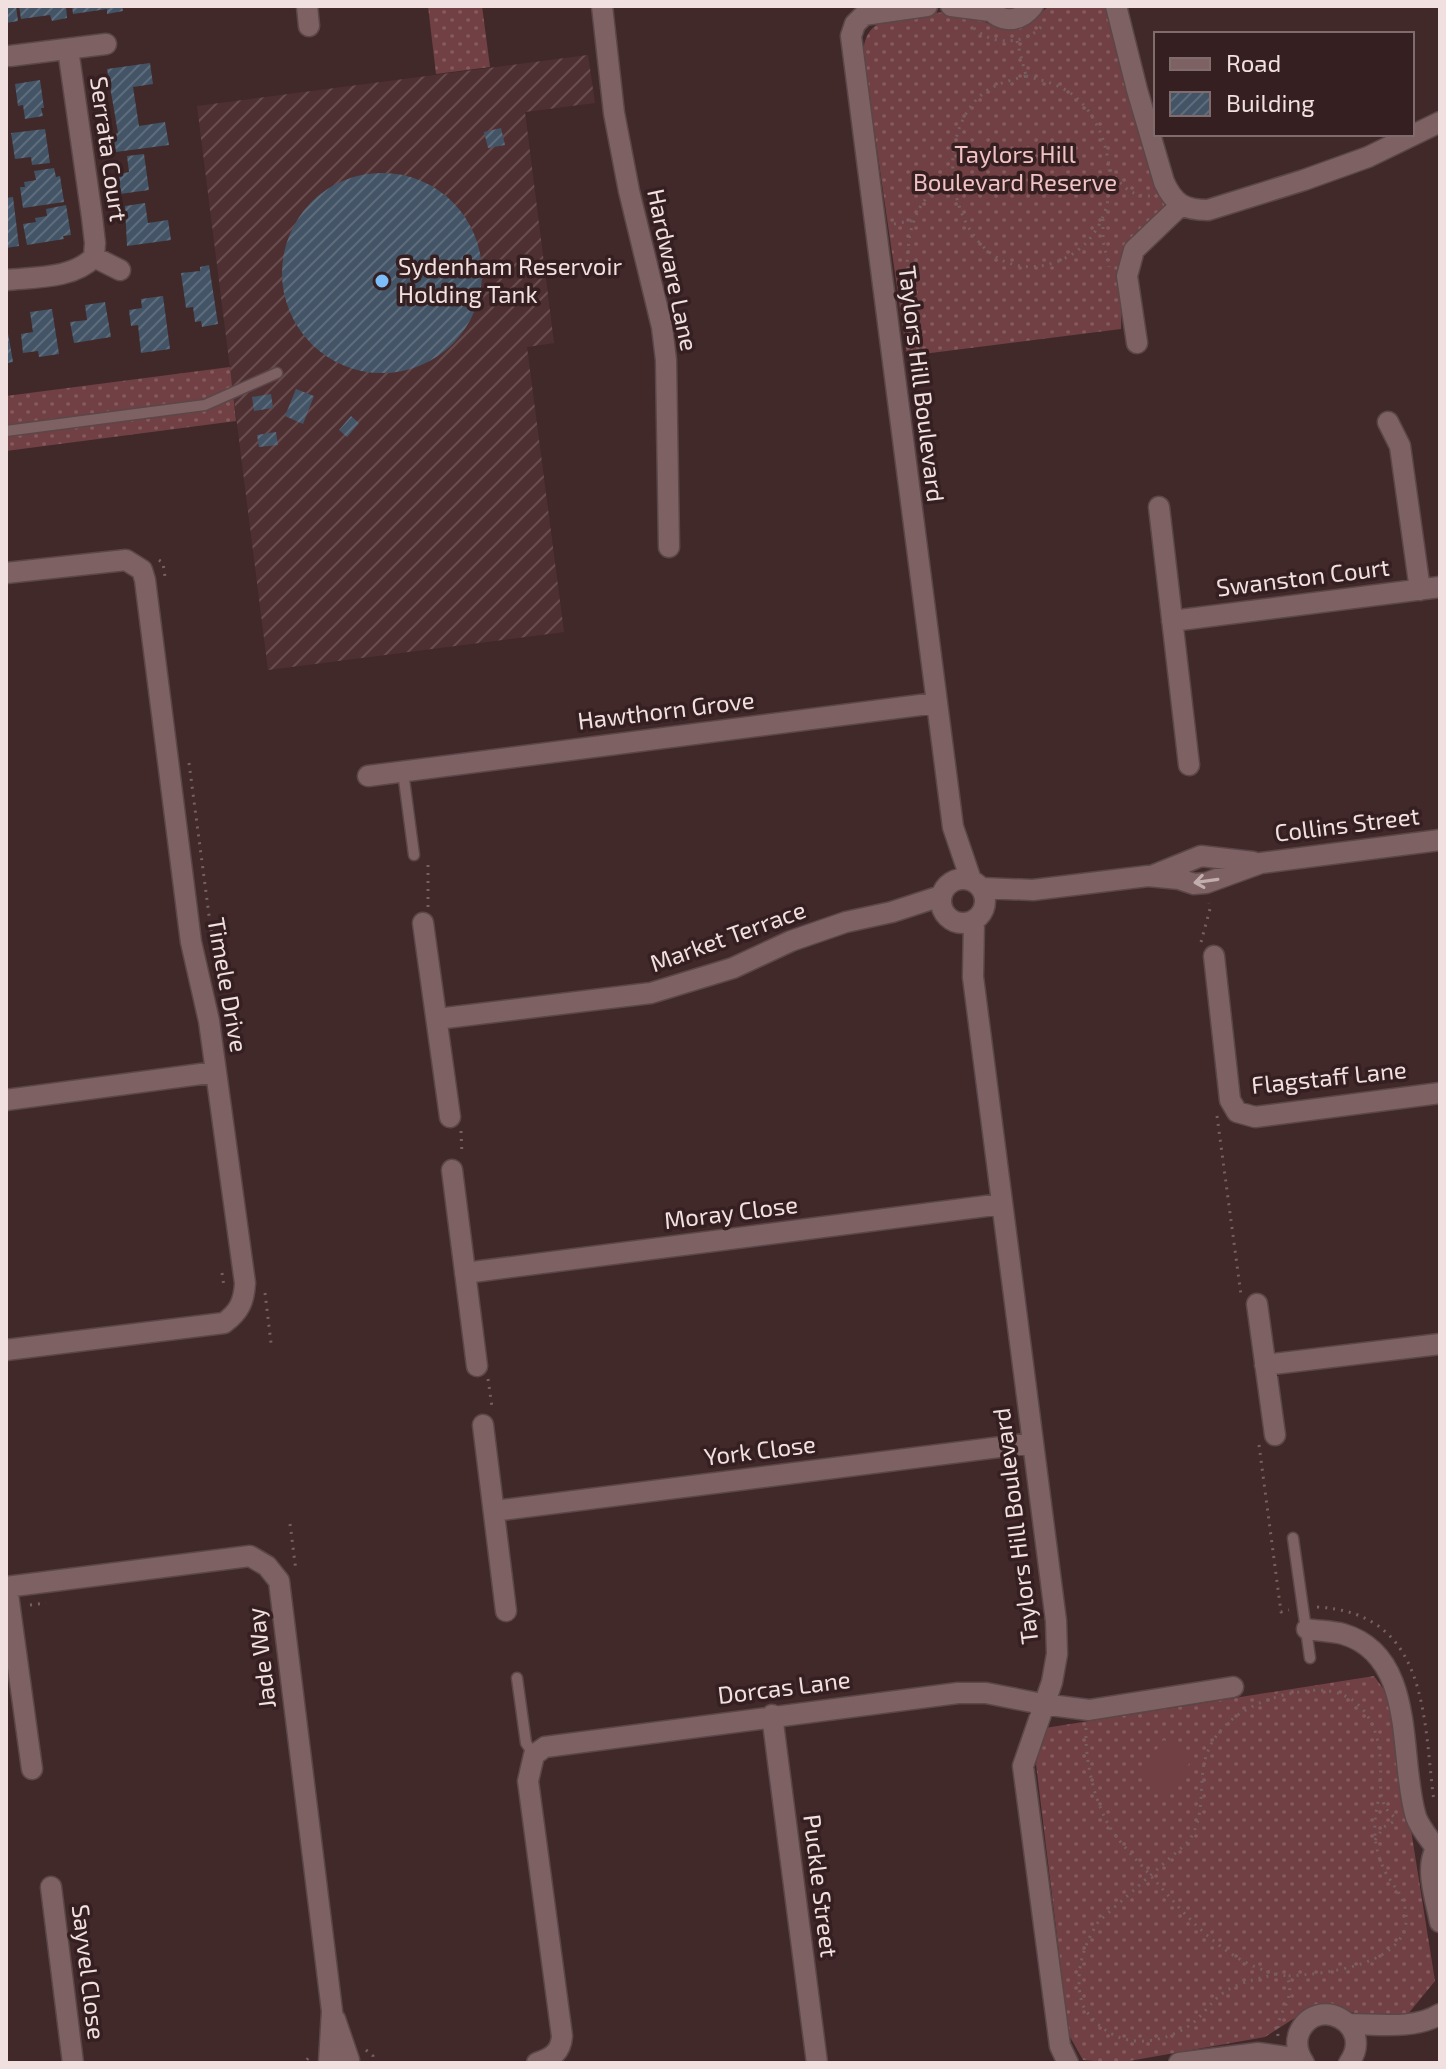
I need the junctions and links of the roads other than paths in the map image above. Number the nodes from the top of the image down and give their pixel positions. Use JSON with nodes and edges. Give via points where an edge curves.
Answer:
{"nodes":[{"id":1,"x":602,"y":6,"type":"edge"},
{"id":2,"x":927,"y":6,"type":"edge"},
{"id":3,"x":951,"y":6,"type":"edge"},
{"id":4,"x":1033,"y":6,"type":"edge"},
{"id":5,"x":1116,"y":6,"type":"edge"},
{"id":6,"x":988,"y":8,"type":"edge"},
{"id":7,"x":106,"y":44,"type":"dead end"},
{"id":8,"x":68,"y":49,"type":"junction"},
{"id":9,"x":10,"y":56,"type":"dead end"},
{"id":10,"x":1440,"y":122,"type":"edge"},
{"id":11,"x":1414,"y":135,"type":"edge"},
{"id":12,"x":1411,"y":136,"type":"edge"},
{"id":13,"x":1175,"y":201,"type":"junction"},
{"id":14,"x":94,"y":257,"type":"junction"},
{"id":15,"x":120,"y":270,"type":"dead end"},
{"id":16,"x":6,"y":280,"type":"edge"},
{"id":17,"x":1137,"y":343,"type":"dead end"},
{"id":18,"x":277,"y":373,"type":"dead end"},
{"id":19,"x":1388,"y":422,"type":"dead end"},
{"id":20,"x":6,"y":431,"type":"edge"},
{"id":21,"x":1159,"y":507,"type":"dead end"},
{"id":22,"x":669,"y":547,"type":"dead end"},
{"id":23,"x":6,"y":573,"type":"edge"},
{"id":24,"x":1430,"y":588,"type":"edge"},
{"id":25,"x":1172,"y":621,"type":"junction"},
{"id":26,"x":936,"y":703,"type":"junction"},
{"id":27,"x":1189,"y":765,"type":"dead end"},
{"id":28,"x":403,"y":772,"type":"junction"},
{"id":29,"x":368,"y":776,"type":"dead end"},
{"id":30,"x":1440,"y":840,"type":"edge"},
{"id":31,"x":413,"y":849,"type":"road end"},
{"id":32,"x":962,"y":901,"type":"junction"},
{"id":33,"x":423,"y":923,"type":"road end"},
{"id":34,"x":1214,"y":956,"type":"dead end"},
{"id":35,"x":437,"y":1019,"type":"junction"},
{"id":36,"x":216,"y":1072,"type":"junction"},
{"id":37,"x":1440,"y":1093,"type":"edge"},
{"id":38,"x":6,"y":1100,"type":"edge"},
{"id":39,"x":450,"y":1117,"type":"dead end"},
{"id":40,"x":452,"y":1170,"type":"dead end"},
{"id":41,"x":1002,"y":1204,"type":"junction"},
{"id":42,"x":465,"y":1273,"type":"junction"},
{"id":43,"x":1257,"y":1304,"type":"dead end"},
{"id":44,"x":1440,"y":1344,"type":"edge"},
{"id":45,"x":6,"y":1350,"type":"edge"},
{"id":46,"x":1265,"y":1365,"type":"junction"},
{"id":47,"x":482,"y":1368,"type":"road end"},
{"id":48,"x":483,"y":1425,"type":"road end"},
{"id":49,"x":1275,"y":1435,"type":"dead end"},
{"id":50,"x":1032,"y":1443,"type":"junction"},
{"id":51,"x":494,"y":1511,"type":"junction"},
{"id":52,"x":1293,"y":1538,"type":"dead end"},
{"id":53,"x":6,"y":1587,"type":"edge"},
{"id":54,"x":506,"y":1611,"type":"dead end"},
{"id":55,"x":1307,"y":1629,"type":"junction"},
{"id":56,"x":1310,"y":1658,"type":"dead end"},
{"id":57,"x":517,"y":1678,"type":"dead end"},
{"id":58,"x":1233,"y":1687,"type":"dead end"},
{"id":59,"x":1042,"y":1704,"type":"junction"},
{"id":60,"x":772,"y":1715,"type":"junction"},
{"id":61,"x":534,"y":1755,"type":"junction"},
{"id":62,"x":32,"y":1769,"type":"dead end"},
{"id":63,"x":1438,"y":1846,"type":"edge"},
{"id":64,"x":51,"y":1887,"type":"dead end"},
{"id":65,"x":1440,"y":1922,"type":"edge"},
{"id":66,"x":1440,"y":2014,"type":"edge"},
{"id":67,"x":1349,"y":2024,"type":"junction"},
{"id":68,"x":1395,"y":2024,"type":"junction"},
{"id":69,"x":1300,"y":2032,"type":"junction"},
{"id":70,"x":1258,"y":2053,"type":"junction"},
{"id":71,"x":564,"y":2055,"type":"edge"},
{"id":72,"x":1352,"y":2060,"type":"edge"},
{"id":73,"x":1302,"y":2061,"type":"edge"},
{"id":74,"x":340,"y":2062,"type":"edge"},
{"id":75,"x":73,"y":2063,"type":"edge"},
{"id":76,"x":537,"y":2063,"type":"edge"},
{"id":77,"x":817,"y":2063,"type":"edge"},
{"id":78,"x":1068,"y":2063,"type":"edge"},
{"id":79,"x":1179,"y":2063,"type":"edge"}],
"edges":[{"from":1,"to":22,"type":"street","name":"Hardware Lane","via":[[614,113],[662,327]]},
{"from":2,"to":26,"type":"street","name":"Taylors Hill Boulevard","via":[[864,15],[851,36]]},
{"from":3,"to":6,"type":"street"},
{"from":4,"to":6,"type":"street","via":[[1012,20]]},
{"from":5,"to":13,"type":"street","via":[[1137,90]]},
{"from":7,"to":8,"type":"street","name":"Serrata Court"},
{"from":8,"to":9,"type":"street","name":"Serrata Court"},
{"from":8,"to":14,"type":"street","name":"Serrata Court"},
{"from":10,"to":11,"type":"street"},
{"from":12,"to":13,"type":"street","via":[[1368,157],[1208,210]]},
{"from":13,"to":17,"type":"street","via":[[1134,250],[1127,276]]},
{"from":14,"to":15,"type":"street"},
{"from":14,"to":16,"type":"street","via":[[69,272]]},
{"from":18,"to":20,"type":"lane","via":[[205,405]]},
{"from":19,"to":24,"type":"street","via":[[1400,446]]},
{"from":21,"to":25,"type":"street"},
{"from":23,"to":36,"type":"street","name":"Timele Drive","via":[[116,560],[135,563],[142,570],[191,942]]},
{"from":24,"to":25,"type":"street","name":"Swanston Court"},
{"from":25,"to":27,"type":"street"},
{"from":26,"to":28,"type":"street","name":"Hawthorn Grove"},
{"from":26,"to":32,"type":"street","name":"Taylors Hill Boulevard"},
{"from":28,"to":29,"type":"street","name":"Hawthorn Grove"},
{"from":28,"to":31,"type":"lane"},
{"from":30,"to":32,"type":"street","name":"Collins Street","via":[[1261,863],[1201,856],[1148,876]]},
{"from":32,"to":35,"type":"street","name":"Market Terrace","via":[[846,922],[733,968],[651,993]]},
{"from":32,"to":41,"type":"street","name":"Taylors Hill Boulevard"},
{"from":33,"to":35,"type":"street"},
{"from":34,"to":37,"type":"street","name":"Flagstaff Lane","via":[[1230,1100],[1237,1112],[1255,1117]]},
{"from":35,"to":39,"type":"street"},
{"from":36,"to":38,"type":"street"},
{"from":36,"to":45,"type":"street","name":"Timele Drive","via":[[245,1283],[236,1314],[224,1323]]},
{"from":40,"to":42,"type":"street"},
{"from":41,"to":42,"type":"street","name":"Moray Close"},
{"from":41,"to":50,"type":"street","name":"Taylors Hill Boulevard"},
{"from":42,"to":47,"type":"street"},
{"from":43,"to":46,"type":"street"},
{"from":44,"to":46,"type":"street"},
{"from":46,"to":49,"type":"street"},
{"from":48,"to":51,"type":"street"},
{"from":50,"to":51,"type":"street","name":"York Close"},
{"from":50,"to":59,"type":"street","name":"Taylors Hill Boulevard","via":[[1056,1621],[1057,1654]]},
{"from":51,"to":54,"type":"street"},
{"from":52,"to":55,"type":"lane"},
{"from":53,"to":62,"type":"street"},
{"from":53,"to":74,"type":"street","name":"Jade Way","via":[[250,1556],[279,1581]]},
{"from":55,"to":56,"type":"lane"},
{"from":55,"to":63,"type":"street","via":[[1344,1634],[1369,1647],[1391,1673],[1398,1698],[1407,1819]]},
{"from":57,"to":61,"type":"lane","via":[[526,1743]]},
{"from":58,"to":59,"type":"street","name":"Dorcas Lane","via":[[1086,1709]]},
{"from":59,"to":60,"type":"street","name":"Dorcas Lane","via":[[958,1693]]},
{"from":59,"to":78,"type":"street","name":"Taylors Hill Boulevard","via":[[1023,1766],[1060,2046]]},
{"from":60,"to":61,"type":"street","name":"Dorcas Lane","via":[[545,1747]]},
{"from":60,"to":77,"type":"street","name":"Puckle Street"},
{"from":61,"to":71,"type":"street","via":[[528,1781]]},
{"from":63,"to":65,"type":"street","via":[[1431,1873]]},
{"from":64,"to":75,"type":"street","name":"Sayvel Close"},
{"from":66,"to":68,"type":"street"},
{"from":67,"to":68,"type":"street"},
{"from":67,"to":69,"type":"street","via":[[1322,2015]]},
{"from":67,"to":72,"type":"street","via":[[1354,2032]]},
{"from":68,"to":72,"type":"street"},
{"from":69,"to":70,"type":"street"},
{"from":69,"to":73,"type":"street","via":[[1297,2050]]},
{"from":70,"to":73,"type":"street"},
{"from":70,"to":79,"type":"street"},
{"from":71,"to":76,"type":"street"}]}
